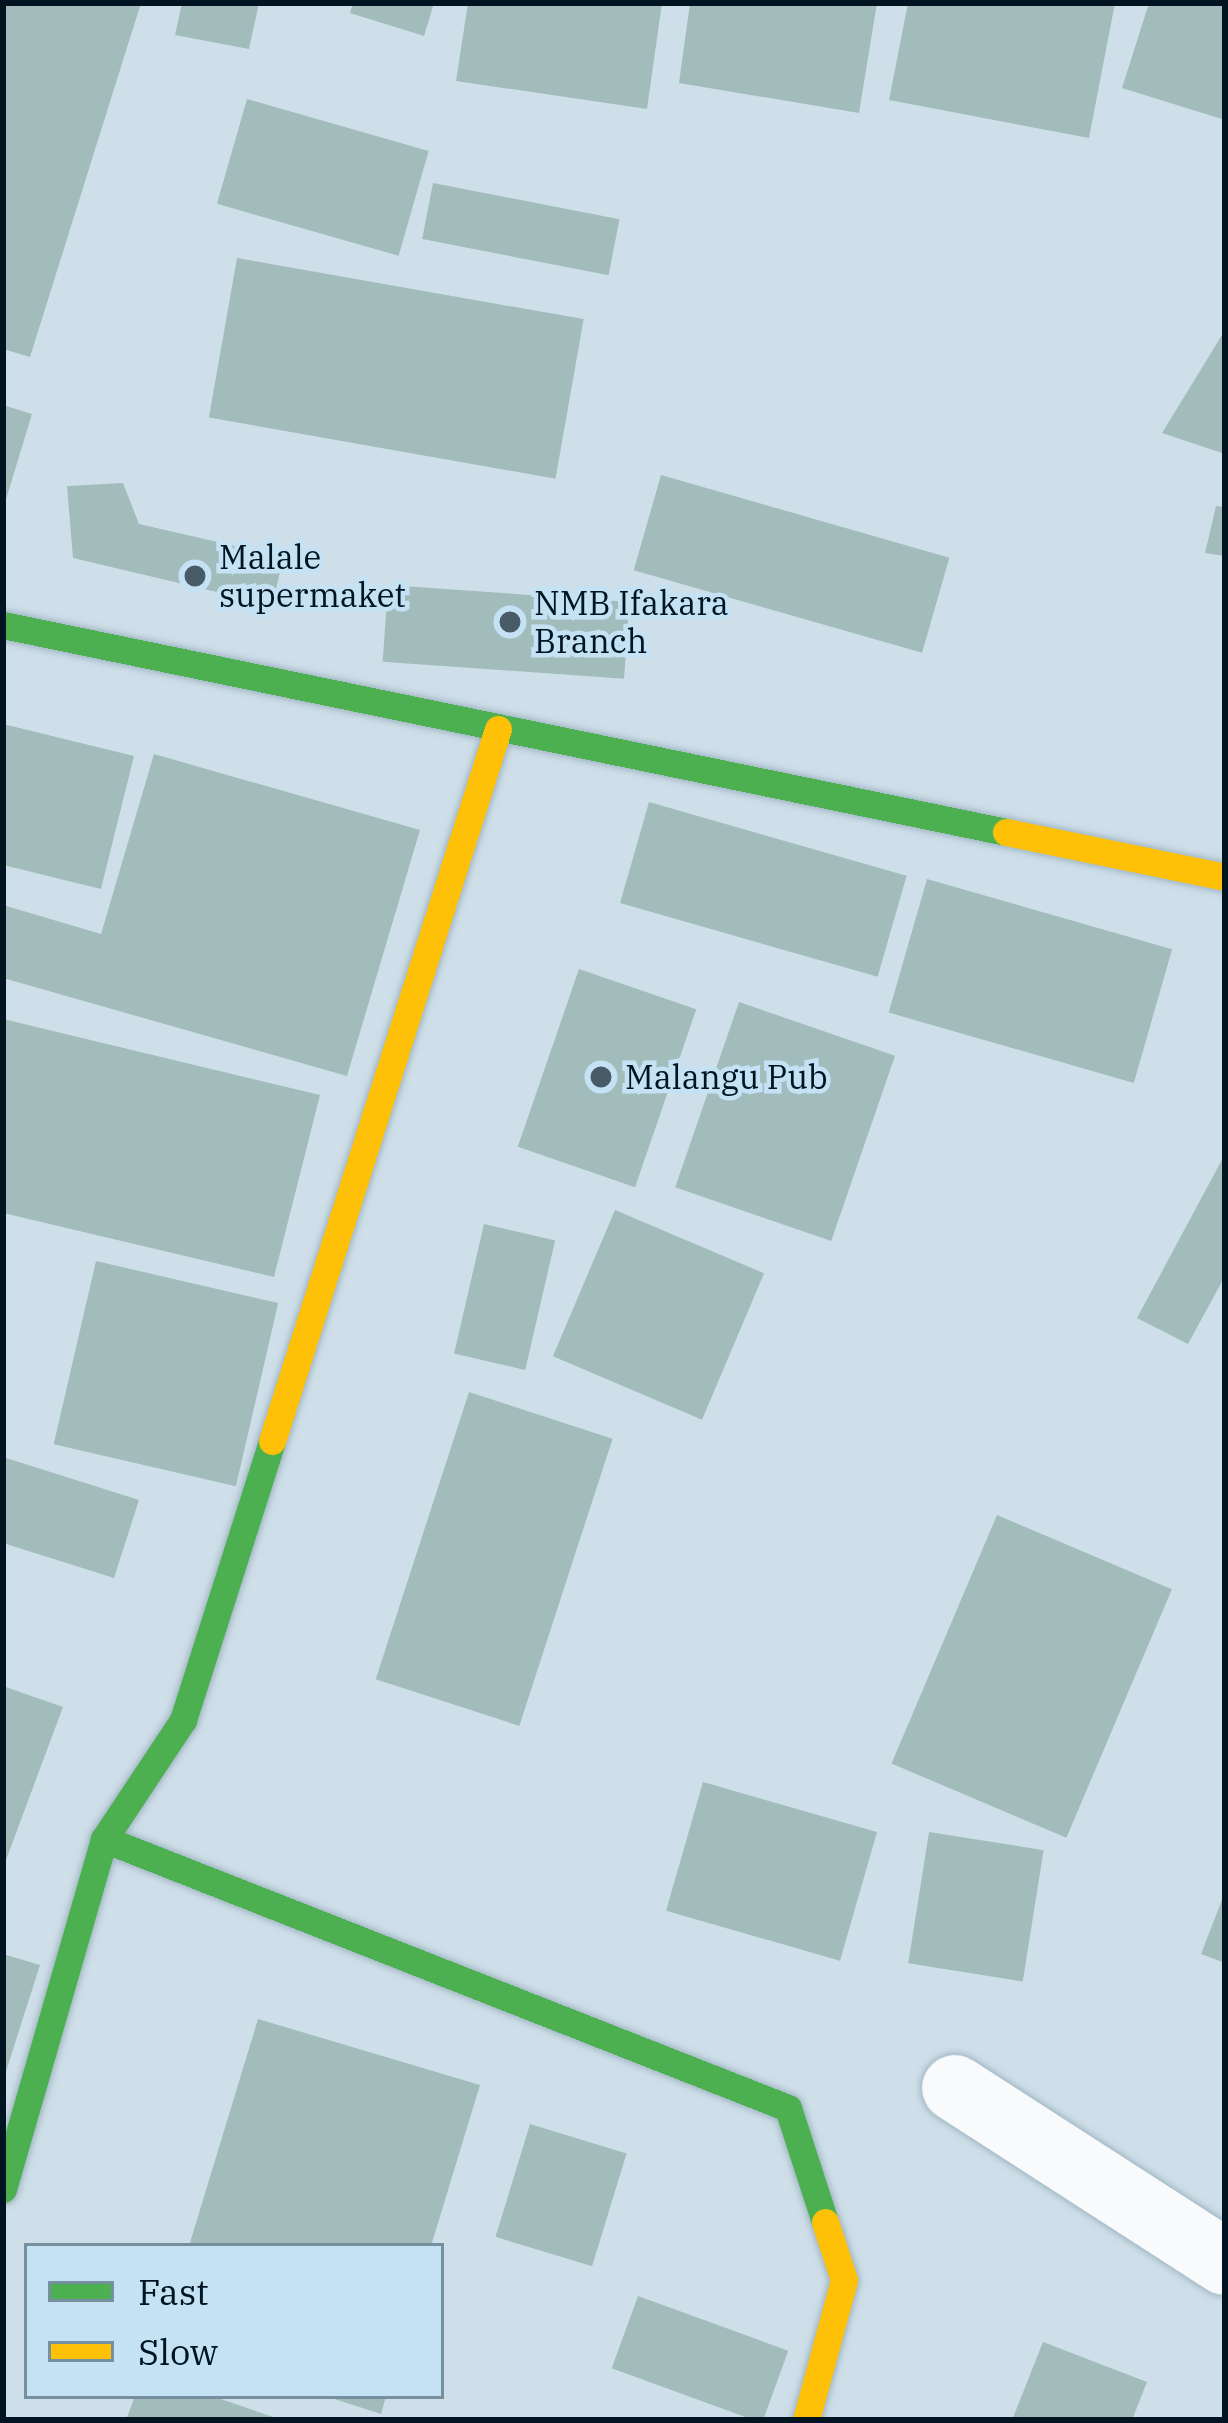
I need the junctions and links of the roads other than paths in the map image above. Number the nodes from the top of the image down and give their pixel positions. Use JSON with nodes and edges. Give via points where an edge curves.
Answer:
{"nodes":[{"id":1,"x":3,"y":625,"type":"edge"},
{"id":2,"x":498,"y":728,"type":"junction"},
{"id":3,"x":1225,"y":877,"type":"edge"},
{"id":4,"x":104,"y":1839,"type":"junction"},
{"id":5,"x":956,"y":2089,"type":"dead end"},
{"id":6,"x":3,"y":2189,"type":"edge"},
{"id":7,"x":1225,"y":2262,"type":"edge"},
{"id":8,"x":806,"y":2420,"type":"edge"}],
"edges":[{"from":1,"to":2,"type":"street"},
{"from":2,"to":3,"type":"street"},
{"from":2,"to":4,"type":"street","via":[[184,1720]]},
{"from":4,"to":6,"type":"street"},
{"from":4,"to":8,"type":"street","via":[[788,2108],[844,2280]]},
{"from":5,"to":7,"type":"street"}]}
